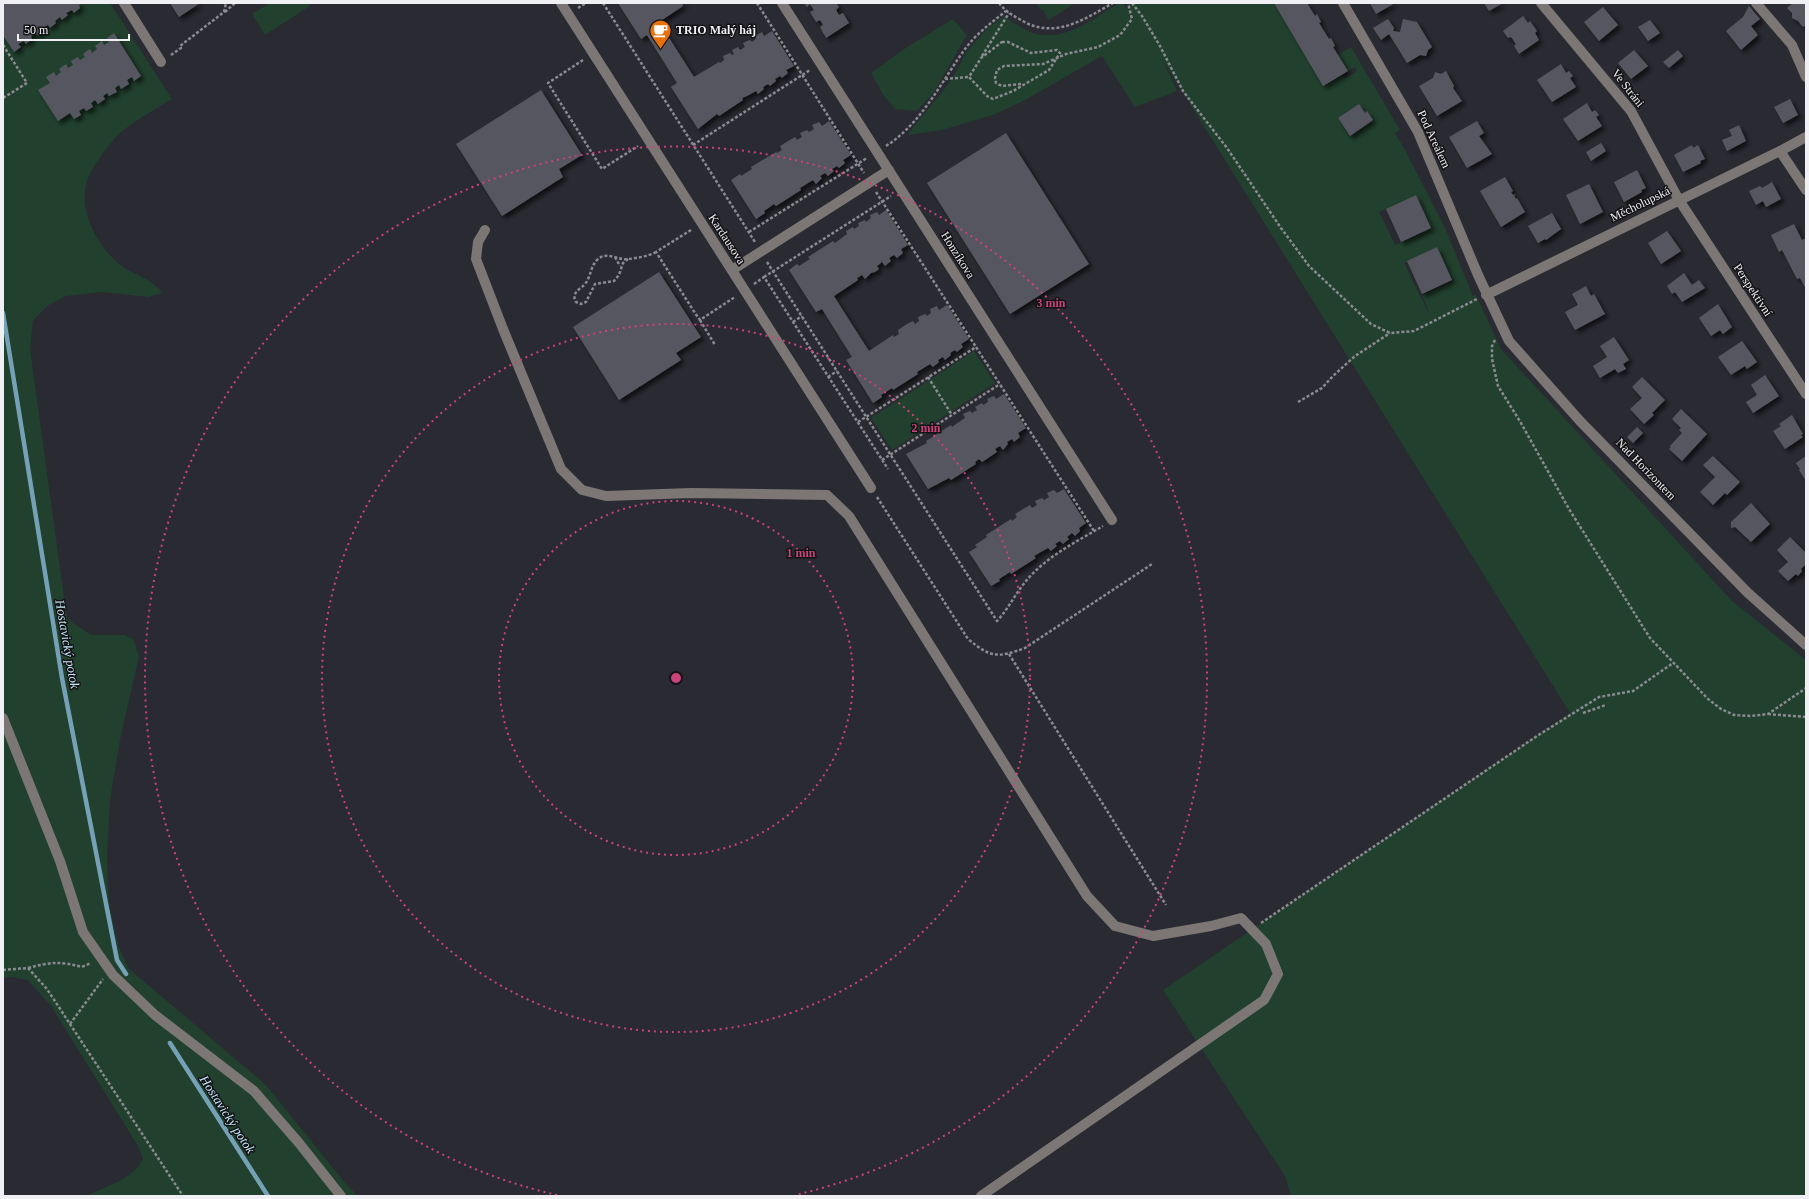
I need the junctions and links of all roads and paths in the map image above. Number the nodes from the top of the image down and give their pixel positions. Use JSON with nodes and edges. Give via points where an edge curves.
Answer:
{"nodes":[{"id":1,"x":124,"y":3,"type":"edge"},
{"id":2,"x":226,"y":3,"type":"edge"},
{"id":3,"x":235,"y":3,"type":"edge"},
{"id":4,"x":562,"y":3,"type":"edge"},
{"id":5,"x":586,"y":3,"type":"edge"},
{"id":6,"x":602,"y":3,"type":"edge"},
{"id":7,"x":782,"y":3,"type":"edge"},
{"id":8,"x":999,"y":3,"type":"edge"},
{"id":9,"x":1113,"y":3,"type":"edge"},
{"id":10,"x":1128,"y":3,"type":"edge"},
{"id":11,"x":1132,"y":3,"type":"edge"},
{"id":12,"x":1343,"y":3,"type":"edge"},
{"id":13,"x":1756,"y":3,"type":"edge"},
{"id":14,"x":1545,"y":5,"type":"edge"},
{"id":15,"x":576,"y":9,"type":"dead end"},
{"id":16,"x":1006,"y":11,"type":"junction"},
{"id":17,"x":224,"y":12,"type":"junction"},
{"id":18,"x":1009,"y":14,"type":"junction"},
{"id":19,"x":3,"y":45,"type":"edge"},
{"id":20,"x":981,"y":58,"type":"junction"},
{"id":21,"x":1055,"y":59,"type":"junction"},
{"id":22,"x":583,"y":60,"type":"dead end"},
{"id":23,"x":161,"y":62,"type":"joint"},
{"id":24,"x":820,"y":63,"type":"junction"},
{"id":25,"x":969,"y":77,"type":"junction"},
{"id":26,"x":1806,"y":77,"type":"edge"},
{"id":27,"x":945,"y":79,"type":"junction"},
{"id":28,"x":1023,"y":84,"type":"junction"},
{"id":29,"x":3,"y":98,"type":"edge"},
{"id":30,"x":1806,"y":137,"type":"edge"},
{"id":31,"x":693,"y":145,"type":"junction"},
{"id":32,"x":638,"y":146,"type":"dead end"},
{"id":33,"x":1780,"y":151,"type":"junction"},
{"id":34,"x":877,"y":152,"type":"junction"},
{"id":35,"x":889,"y":170,"type":"junction"},
{"id":36,"x":901,"y":189,"type":"junction"},
{"id":37,"x":1806,"y":190,"type":"edge"},
{"id":38,"x":1679,"y":200,"type":"junction"},
{"id":39,"x":485,"y":230,"type":"dead end"},
{"id":40,"x":691,"y":230,"type":"dead end"},
{"id":41,"x":749,"y":232,"type":"junction"},
{"id":42,"x":656,"y":252,"type":"junction"},
{"id":43,"x":760,"y":252,"type":"junction"},
{"id":44,"x":614,"y":256,"type":"junction"},
{"id":45,"x":628,"y":260,"type":"junction"},
{"id":46,"x":620,"y":269,"type":"junction"},
{"id":47,"x":732,"y":270,"type":"junction"},
{"id":48,"x":772,"y":271,"type":"junction"},
{"id":49,"x":764,"y":277,"type":"junction"},
{"id":50,"x":753,"y":285,"type":"dead end"},
{"id":51,"x":1486,"y":295,"type":"junction"},
{"id":52,"x":735,"y":297,"type":"dead end"},
{"id":53,"x":802,"y":316,"type":"junction"},
{"id":54,"x":700,"y":320,"type":"junction"},
{"id":55,"x":793,"y":322,"type":"junction"},
{"id":56,"x":1502,"y":328,"type":"junction"},
{"id":57,"x":1390,"y":333,"type":"junction"},
{"id":58,"x":715,"y":345,"type":"dead end"},
{"id":59,"x":837,"y":371,"type":"junction"},
{"id":60,"x":828,"y":377,"type":"junction"},
{"id":61,"x":928,"y":377,"type":"junction"},
{"id":62,"x":1000,"y":384,"type":"junction"},
{"id":63,"x":1806,"y":394,"type":"edge"},
{"id":64,"x":1298,"y":402,"type":"dead end"},
{"id":65,"x":952,"y":415,"type":"junction"},
{"id":66,"x":866,"y":417,"type":"junction"},
{"id":67,"x":858,"y":422,"type":"junction"},
{"id":68,"x":891,"y":455,"type":"junction"},
{"id":69,"x":882,"y":460,"type":"junction"},
{"id":70,"x":888,"y":469,"type":"dead end"},
{"id":71,"x":871,"y":488,"type":"joint"},
{"id":72,"x":1112,"y":520,"type":"joint"},
{"id":73,"x":1094,"y":531,"type":"junction"},
{"id":74,"x":1152,"y":564,"type":"dead end"},
{"id":75,"x":1806,"y":646,"type":"edge"},
{"id":76,"x":1009,"y":654,"type":"junction"},
{"id":77,"x":1673,"y":664,"type":"junction"},
{"id":78,"x":1806,"y":688,"type":"edge"},
{"id":79,"x":1606,"y":705,"type":"dead end"},
{"id":80,"x":1583,"y":713,"type":"dead end"},
{"id":81,"x":1768,"y":714,"type":"junction"},
{"id":82,"x":1806,"y":717,"type":"edge"},
{"id":83,"x":3,"y":718,"type":"edge"},
{"id":84,"x":1166,"y":905,"type":"dead end"},
{"id":85,"x":1252,"y":929,"type":"junction"},
{"id":86,"x":101,"y":958,"type":"junction"},
{"id":87,"x":28,"y":968,"type":"junction"},
{"id":88,"x":108,"y":968,"type":"junction"},
{"id":89,"x":3,"y":970,"type":"edge"},
{"id":90,"x":70,"y":1024,"type":"junction"},
{"id":91,"x":183,"y":1196,"type":"edge"},
{"id":92,"x":341,"y":1196,"type":"edge"},
{"id":93,"x":982,"y":1196,"type":"edge"}],
"edges":[{"from":1,"to":23,"type":"street"},
{"from":2,"to":17,"type":"path"},
{"from":3,"to":17,"type":"path"},
{"from":4,"to":47,"type":"street","name":"Kardausova"},
{"from":5,"to":15,"type":"path"},
{"from":6,"to":31,"type":"path"},
{"from":7,"to":24,"type":"street","name":"Honzíkova"},
{"from":8,"to":16,"type":"path"},
{"from":9,"to":18,"type":"path","via":[[1086,18],[1055,29],[1041,29]]},
{"from":10,"to":21,"type":"path","via":[[1132,20],[1120,35],[1098,47]]},
{"from":11,"to":57,"type":"path","via":[[1160,46],[1183,91],[1213,129],[1309,266],[1371,324]]},
{"from":12,"to":51,"type":"street","name":"Pod Areálem","via":[[1418,132]]},
{"from":13,"to":26,"type":"street","via":[[1792,45]]},
{"from":14,"to":38,"type":"street","name":"Ve Stráni","via":[[1631,111]]},
{"from":16,"to":18,"type":"path"},
{"from":16,"to":27,"type":"path","via":[[982,29]]},
{"from":17,"to":23,"type":"path"},
{"from":18,"to":20,"type":"path"},
{"from":19,"to":29,"type":"path","via":[[28,83]]},
{"from":20,"to":21,"type":"path","via":[[1002,42],[1008,42],[1032,53],[1057,50],[1060,53]]},
{"from":20,"to":25,"type":"path"},
{"from":21,"to":28,"type":"path","via":[[1049,70]]},
{"from":21,"to":28,"type":"path","via":[[1043,64],[1004,66],[997,70],[996,83],[1002,86]]},
{"from":22,"to":32,"type":"path","via":[[548,83],[602,169]]},
{"from":24,"to":31,"type":"path"},
{"from":24,"to":34,"type":"street","name":"Honzíkova"},
{"from":25,"to":27,"type":"path"},
{"from":25,"to":28,"type":"path","via":[[992,99]]},
{"from":27,"to":34,"type":"path","via":[[933,98],[901,136]]},
{"from":30,"to":33,"type":"street","name":"Měcholupská"},
{"from":31,"to":41,"type":"path"},
{"from":33,"to":37,"type":"street"},
{"from":33,"to":38,"type":"street","name":"Měcholupská"},
{"from":34,"to":35,"type":"street","name":"Honzíkova"},
{"from":34,"to":41,"type":"path"},
{"from":35,"to":36,"type":"street","name":"Honzíkova"},
{"from":35,"to":43,"type":"street"},
{"from":36,"to":48,"type":"path"},
{"from":36,"to":72,"type":"street","name":"Honzíkova"},
{"from":38,"to":51,"type":"street","name":"Měcholupská"},
{"from":38,"to":63,"type":"street","name":"Perspektivní"},
{"from":39,"to":85,"type":"street","via":[[478,242],[476,259],[502,329],[561,469],[582,490],[606,496],[691,493],[827,495],[850,516],[1087,896],[1115,926],[1153,936],[1241,918]]},
{"from":40,"to":42,"type":"path"},
{"from":41,"to":43,"type":"path"},
{"from":42,"to":45,"type":"path"},
{"from":42,"to":54,"type":"path"},
{"from":43,"to":47,"type":"street"},
{"from":43,"to":48,"type":"path"},
{"from":44,"to":45,"type":"path"},
{"from":44,"to":46,"type":"path","via":[[619,261]]},
{"from":44,"to":46,"type":"path","via":[[605,256],[597,260],[587,282],[575,292],[576,302],[586,302],[595,284],[614,281]]},
{"from":45,"to":46,"type":"path"},
{"from":47,"to":71,"type":"street","name":"Kardausova"},
{"from":48,"to":49,"type":"path"},
{"from":48,"to":53,"type":"path"},
{"from":49,"to":50,"type":"path"},
{"from":49,"to":55,"type":"path"},
{"from":51,"to":56,"type":"street","name":"Nad Horizontem"},
{"from":51,"to":57,"type":"path","via":[[1414,331]]},
{"from":52,"to":54,"type":"path"},
{"from":53,"to":55,"type":"path"},
{"from":53,"to":59,"type":"path"},
{"from":54,"to":58,"type":"path"},
{"from":55,"to":60,"type":"path"},
{"from":56,"to":75,"type":"street","name":"Nad Horizontem","via":[[1509,341],[1580,420],[1747,592]]},
{"from":56,"to":77,"type":"path","via":[[1492,346],[1498,386],[1569,509],[1650,638]]},
{"from":57,"to":64,"type":"path","via":[[1355,356],[1322,388]]},
{"from":59,"to":60,"type":"path"},
{"from":59,"to":66,"type":"path"},
{"from":60,"to":67,"type":"path"},
{"from":61,"to":62,"type":"path","via":[[976,347]]},
{"from":61,"to":65,"type":"path"},
{"from":61,"to":66,"type":"path"},
{"from":62,"to":65,"type":"path"},
{"from":62,"to":73,"type":"path"},
{"from":65,"to":68,"type":"path"},
{"from":66,"to":67,"type":"path"},
{"from":66,"to":68,"type":"path"},
{"from":67,"to":69,"type":"path"},
{"from":68,"to":69,"type":"path"},
{"from":68,"to":73,"type":"path","via":[[997,621],[1026,582],[1048,559]]},
{"from":69,"to":70,"type":"path"},
{"from":71,"to":76,"type":"path","via":[[968,639],[981,650],[994,655]]},
{"from":72,"to":73,"type":"path"},
{"from":74,"to":76,"type":"path","via":[[1025,648]]},
{"from":76,"to":84,"type":"path"},
{"from":77,"to":81,"type":"path","via":[[1721,709],[1734,715]]},
{"from":77,"to":85,"type":"path","via":[[1633,691],[1599,697],[1537,736]]},
{"from":78,"to":81,"type":"path"},
{"from":79,"to":80,"type":"path"},
{"from":81,"to":82,"type":"path"},
{"from":83,"to":86,"type":"street","via":[[60,861],[83,932]]},
{"from":85,"to":93,"type":"street","via":[[1266,944],[1278,974],[1264,1000]]},
{"from":86,"to":87,"type":"path","via":[[82,967],[51,962]]},
{"from":86,"to":88,"type":"street"},
{"from":87,"to":89,"type":"path"},
{"from":87,"to":90,"type":"path"},
{"from":88,"to":90,"type":"path","via":[[94,993]]},
{"from":88,"to":92,"type":"street","via":[[155,1015],[254,1091]]},
{"from":90,"to":91,"type":"path"}]}
